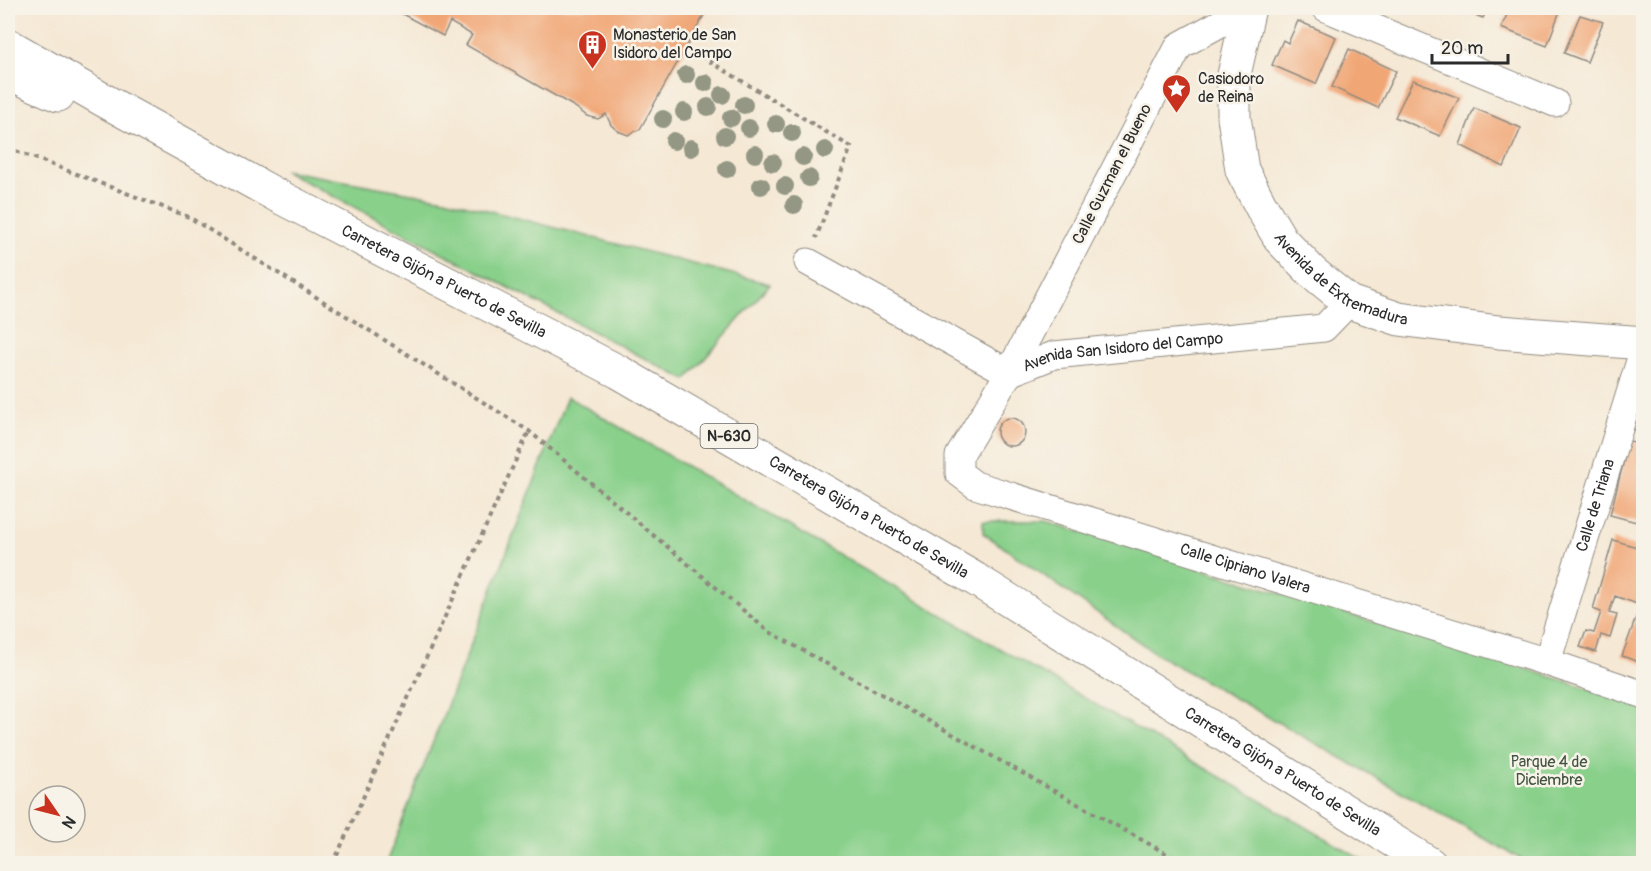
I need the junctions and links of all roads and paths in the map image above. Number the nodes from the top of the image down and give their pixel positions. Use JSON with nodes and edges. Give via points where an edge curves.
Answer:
{"nodes":[{"id":1,"x":1249,"y":8,"type":"edge"},
{"id":2,"x":1326,"y":8,"type":"edge"},
{"id":3,"x":8,"y":36,"type":"edge"},
{"id":4,"x":8,"y":45,"type":"edge"},
{"id":5,"x":686,"y":47,"type":"dead end"},
{"id":6,"x":8,"y":73,"type":"edge"},
{"id":7,"x":106,"y":102,"type":"junction"},
{"id":8,"x":1555,"y":103,"type":"dead end"},
{"id":9,"x":8,"y":148,"type":"edge"},
{"id":10,"x":278,"y":196,"type":"junction"},
{"id":11,"x":808,"y":262,"type":"joint"},
{"id":12,"x":1349,"y":302,"type":"junction"},
{"id":13,"x":1644,"y":346,"type":"edge"},
{"id":14,"x":1009,"y":373,"type":"junction"},
{"id":15,"x":529,"y":431,"type":"junction"},
{"id":16,"x":1547,"y":662,"type":"junction"},
{"id":17,"x":1644,"y":694,"type":"edge"},
{"id":18,"x":333,"y":864,"type":"edge"},
{"id":19,"x":1185,"y":864,"type":"edge"},
{"id":20,"x":1430,"y":864,"type":"edge"}],
"edges":[{"from":1,"to":12,"type":"main road","name":"Avenida de Extremadura","via":[[1234,75],[1234,117],[1242,170],[1281,240]]},
{"from":1,"to":14,"type":"street","name":"Calle Guzman el Bueno","via":[[1179,46]]},
{"from":2,"to":8,"type":"street"},
{"from":3,"to":7,"type":"main road"},
{"from":4,"to":7,"type":"main road","name":"Carretera Gijón a Puerto de Sevilla","number":"N-630"},
{"from":5,"to":11,"type":"path","via":[[851,147]]},
{"from":6,"to":10,"type":"main road"},
{"from":7,"to":10,"type":"main road","name":"Carretera Gijón a Puerto de Sevilla","number":"N-630"},
{"from":9,"to":15,"type":"path","via":[[189,217]]},
{"from":10,"to":20,"type":"main road","name":"Carretera Gijón a Puerto de Sevilla","number":"N-630","via":[[630,378],[975,579]]},
{"from":11,"to":14,"type":"street","name":"Avenida San Isidoro del Campo"},
{"from":12,"to":13,"type":"main road","name":"Avenida de Extremadura","via":[[1399,319]]},
{"from":12,"to":14,"type":"street","name":"Avenida San Isidoro del Campo","via":[[1324,328],[1054,355]]},
{"from":13,"to":16,"type":"street","name":"Calle de Triana"},
{"from":14,"to":16,"type":"street","name":"Calle Cipriano Valera","via":[[959,456],[958,473],[975,485]]},
{"from":15,"to":18,"type":"path"},
{"from":15,"to":19,"type":"path","via":[[768,631]]},
{"from":16,"to":17,"type":"street","name":"Calle Cipriano Valera"}]}
